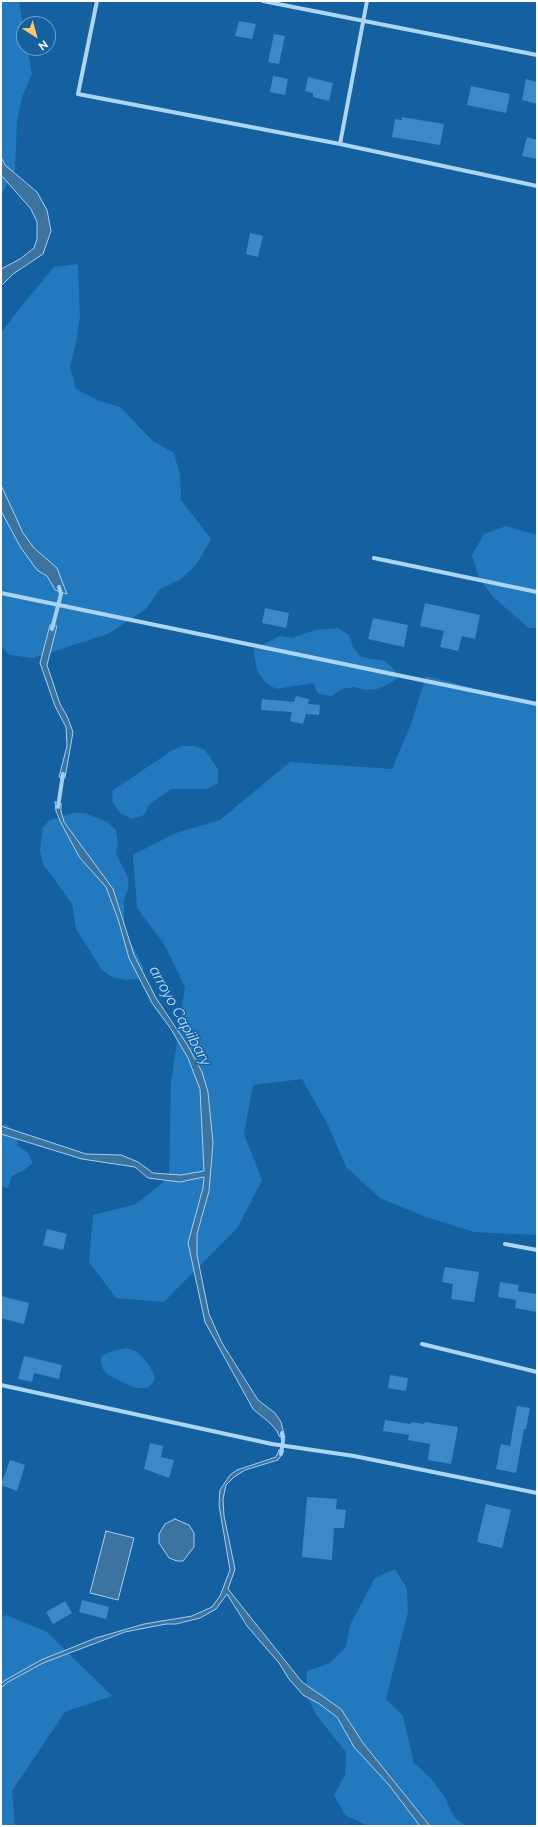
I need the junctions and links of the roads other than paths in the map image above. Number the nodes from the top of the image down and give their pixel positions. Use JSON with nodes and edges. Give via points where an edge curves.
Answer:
{"nodes":[{"id":1,"x":97,"y":1,"type":"edge"},
{"id":2,"x":263,"y":1,"type":"edge"},
{"id":3,"x":367,"y":1,"type":"edge"},
{"id":4,"x":364,"y":21,"type":"junction"},
{"id":5,"x":537,"y":55,"type":"edge"},
{"id":6,"x":340,"y":144,"type":"junction"},
{"id":7,"x":537,"y":186,"type":"edge"},
{"id":8,"x":374,"y":558,"type":"dead end"},
{"id":9,"x":537,"y":592,"type":"edge"},
{"id":10,"x":1,"y":593,"type":"edge"},
{"id":11,"x":537,"y":704,"type":"edge"},
{"id":12,"x":504,"y":1244,"type":"dead end"},
{"id":13,"x":537,"y":1250,"type":"edge"},
{"id":14,"x":422,"y":1344,"type":"dead end"},
{"id":15,"x":537,"y":1372,"type":"edge"},
{"id":16,"x":1,"y":1385,"type":"edge"},
{"id":17,"x":537,"y":1494,"type":"edge"}],
"edges":[{"from":1,"to":6,"type":"street","via":[[78,94]]},
{"from":2,"to":4,"type":"street"},
{"from":3,"to":4,"type":"street"},
{"from":4,"to":5,"type":"street"},
{"from":4,"to":6,"type":"street"},
{"from":6,"to":7,"type":"street"},
{"from":8,"to":9,"type":"street"},
{"from":10,"to":11,"type":"street"},
{"from":12,"to":13,"type":"street"},
{"from":14,"to":15,"type":"street"},
{"from":16,"to":17,"type":"street","via":[[272,1444],[354,1456]]}]}
